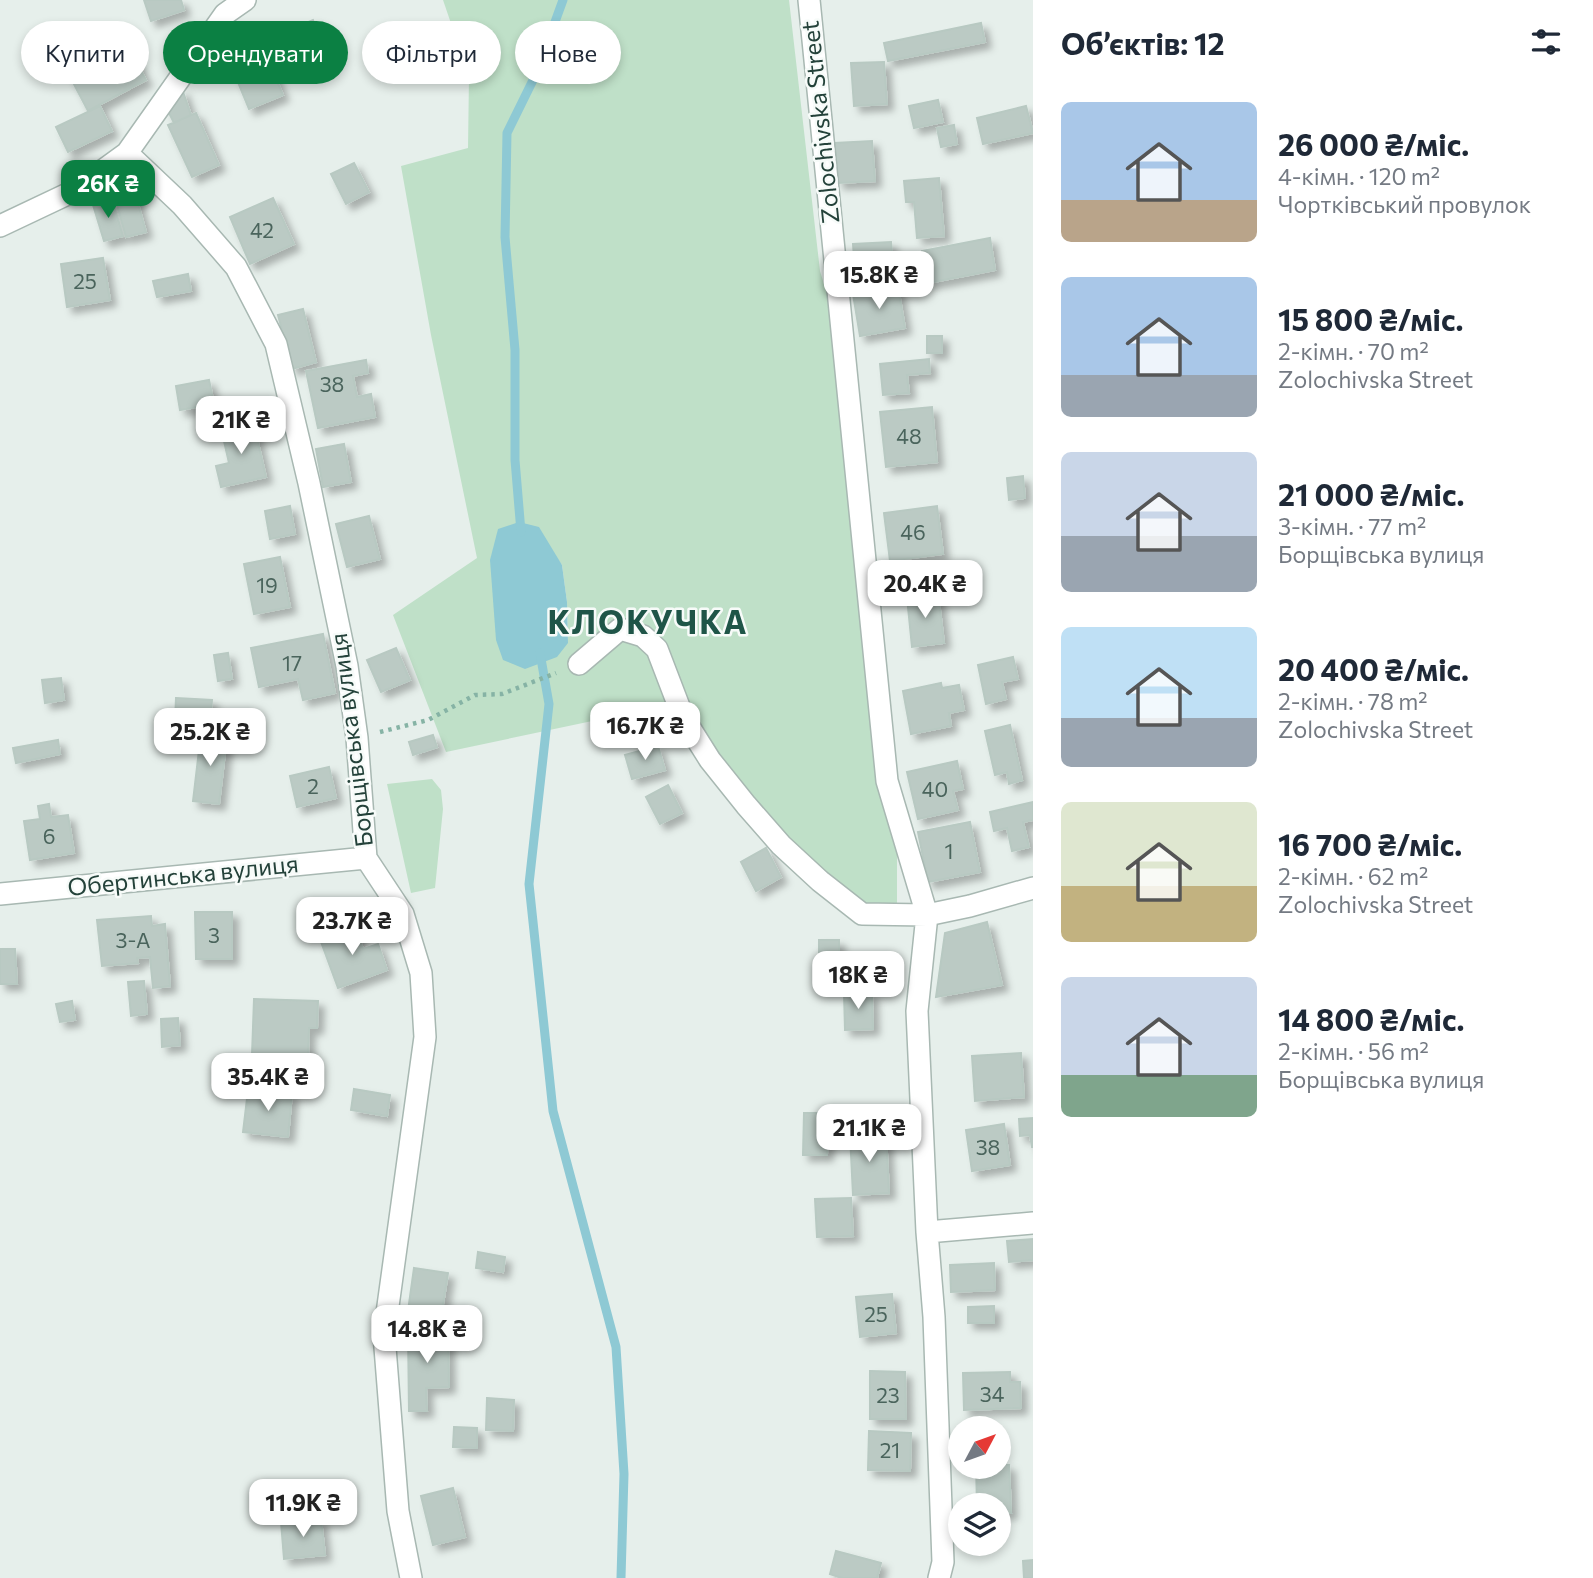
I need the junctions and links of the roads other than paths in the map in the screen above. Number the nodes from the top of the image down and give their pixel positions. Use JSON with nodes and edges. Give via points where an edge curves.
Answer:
{"nodes":[{"id":1,"x":245,"y":0,"type":"edge"},
{"id":2,"x":809,"y":0,"type":"edge"},
{"id":3,"x":223,"y":7,"type":"edge"},
{"id":4,"x":127,"y":153,"type":"junction"},
{"id":5,"x":0,"y":226,"type":"edge"},
{"id":6,"x":579,"y":664,"type":"road end"},
{"id":7,"x":366,"y":858,"type":"junction"},
{"id":8,"x":1033,"y":888,"type":"edge"},
{"id":9,"x":0,"y":894,"type":"edge"},
{"id":10,"x":927,"y":915,"type":"junction"},
{"id":11,"x":1033,"y":1223,"type":"edge"},
{"id":12,"x":927,"y":1232,"type":"junction"},
{"id":13,"x":411,"y":1578,"type":"edge"},
{"id":14,"x":939,"y":1578,"type":"edge"}],
"edges":[{"from":1,"to":3,"type":"street"},
{"from":2,"to":10,"type":"street","name":"Zolochivska Street","via":[[887,781]]},
{"from":3,"to":4,"type":"street"},
{"from":4,"to":5,"type":"street","via":[[76,190]]},
{"from":4,"to":7,"type":"street","name":"Борщівська вулиця","via":[[236,267],[276,344],[347,666]]},
{"from":6,"to":10,"type":"street","via":[[620,629],[643,636],[657,649],[682,717],[710,760],[780,845],[862,914]]},
{"from":7,"to":9,"type":"street","name":"Обертинська вулиця"},
{"from":7,"to":13,"type":"street","name":"Борщівська вулиця","via":[[403,914],[421,973],[423,999],[425,1037],[384,1335],[398,1511]]},
{"from":8,"to":10,"type":"street"},
{"from":10,"to":12,"type":"street","name":"Zolochivska Street","via":[[917,1011]]},
{"from":11,"to":12,"type":"street"},
{"from":12,"to":14,"type":"street","name":"Zolochivska Street","via":[[943,1562]]}]}
